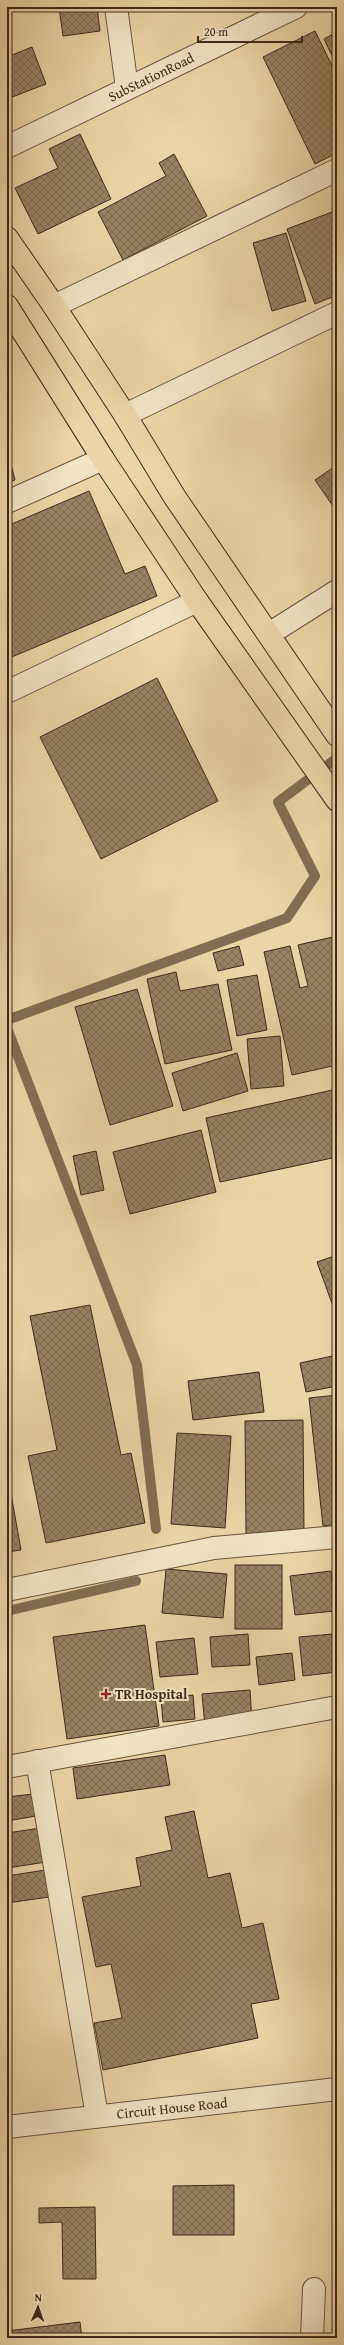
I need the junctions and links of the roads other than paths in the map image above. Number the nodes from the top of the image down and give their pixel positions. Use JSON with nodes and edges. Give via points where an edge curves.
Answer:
{"nodes":[{"id":1,"x":116,"y":7,"type":"edge"},
{"id":2,"x":296,"y":7,"type":"edge"},
{"id":3,"x":127,"y":88,"type":"junction"},
{"id":4,"x":7,"y":147,"type":"edge"},
{"id":5,"x":337,"y":170,"type":"edge"},
{"id":6,"x":7,"y":238,"type":"edge"},
{"id":7,"x":7,"y":306,"type":"edge"},
{"id":8,"x":54,"y":306,"type":"junction"},
{"id":9,"x":337,"y":313,"type":"edge"},
{"id":10,"x":125,"y":415,"type":"junction"},
{"id":11,"x":103,"y":459,"type":"junction"},
{"id":12,"x":7,"y":502,"type":"edge"},
{"id":13,"x":337,"y":591,"type":"edge"},
{"id":14,"x":197,"y":601,"type":"junction"},
{"id":15,"x":269,"y":634,"type":"junction"},
{"id":16,"x":7,"y":692,"type":"edge"},
{"id":17,"x":337,"y":735,"type":"edge"},
{"id":18,"x":337,"y":800,"type":"edge"},
{"id":19,"x":337,"y":1537,"type":"edge"},
{"id":20,"x":7,"y":1590,"type":"edge"},
{"id":21,"x":337,"y":1707,"type":"edge"},
{"id":22,"x":37,"y":1761,"type":"junction"},
{"id":23,"x":7,"y":1767,"type":"edge"},
{"id":24,"x":337,"y":2089,"type":"edge"},
{"id":25,"x":97,"y":2116,"type":"junction"},
{"id":26,"x":7,"y":2126,"type":"edge"},
{"id":27,"x":314,"y":2289,"type":"dead end"},
{"id":28,"x":312,"y":2338,"type":"edge"}],
"edges":[{"from":1,"to":3,"type":"street"},
{"from":2,"to":3,"type":"street","name":"SubStationRoad"},
{"from":3,"to":4,"type":"street","name":"SubStationRoad"},
{"from":5,"to":8,"type":"street"},
{"from":6,"to":8,"type":"main road"},
{"from":7,"to":11,"type":"main road"},
{"from":8,"to":10,"type":"main road"},
{"from":9,"to":10,"type":"street"},
{"from":10,"to":15,"type":"main road","via":[[174,496]]},
{"from":11,"to":12,"type":"street"},
{"from":11,"to":14,"type":"main road"},
{"from":13,"to":15,"type":"street"},
{"from":14,"to":16,"type":"street"},
{"from":14,"to":18,"type":"main road"},
{"from":15,"to":17,"type":"main road"},
{"from":19,"to":20,"type":"street","via":[[214,1548]]},
{"from":21,"to":22,"type":"street"},
{"from":22,"to":23,"type":"street"},
{"from":22,"to":25,"type":"street"},
{"from":24,"to":25,"type":"street","name":"Circuit House Road"},
{"from":25,"to":26,"type":"street","name":"Circuit House Road"},
{"from":27,"to":28,"type":"street"}]}
